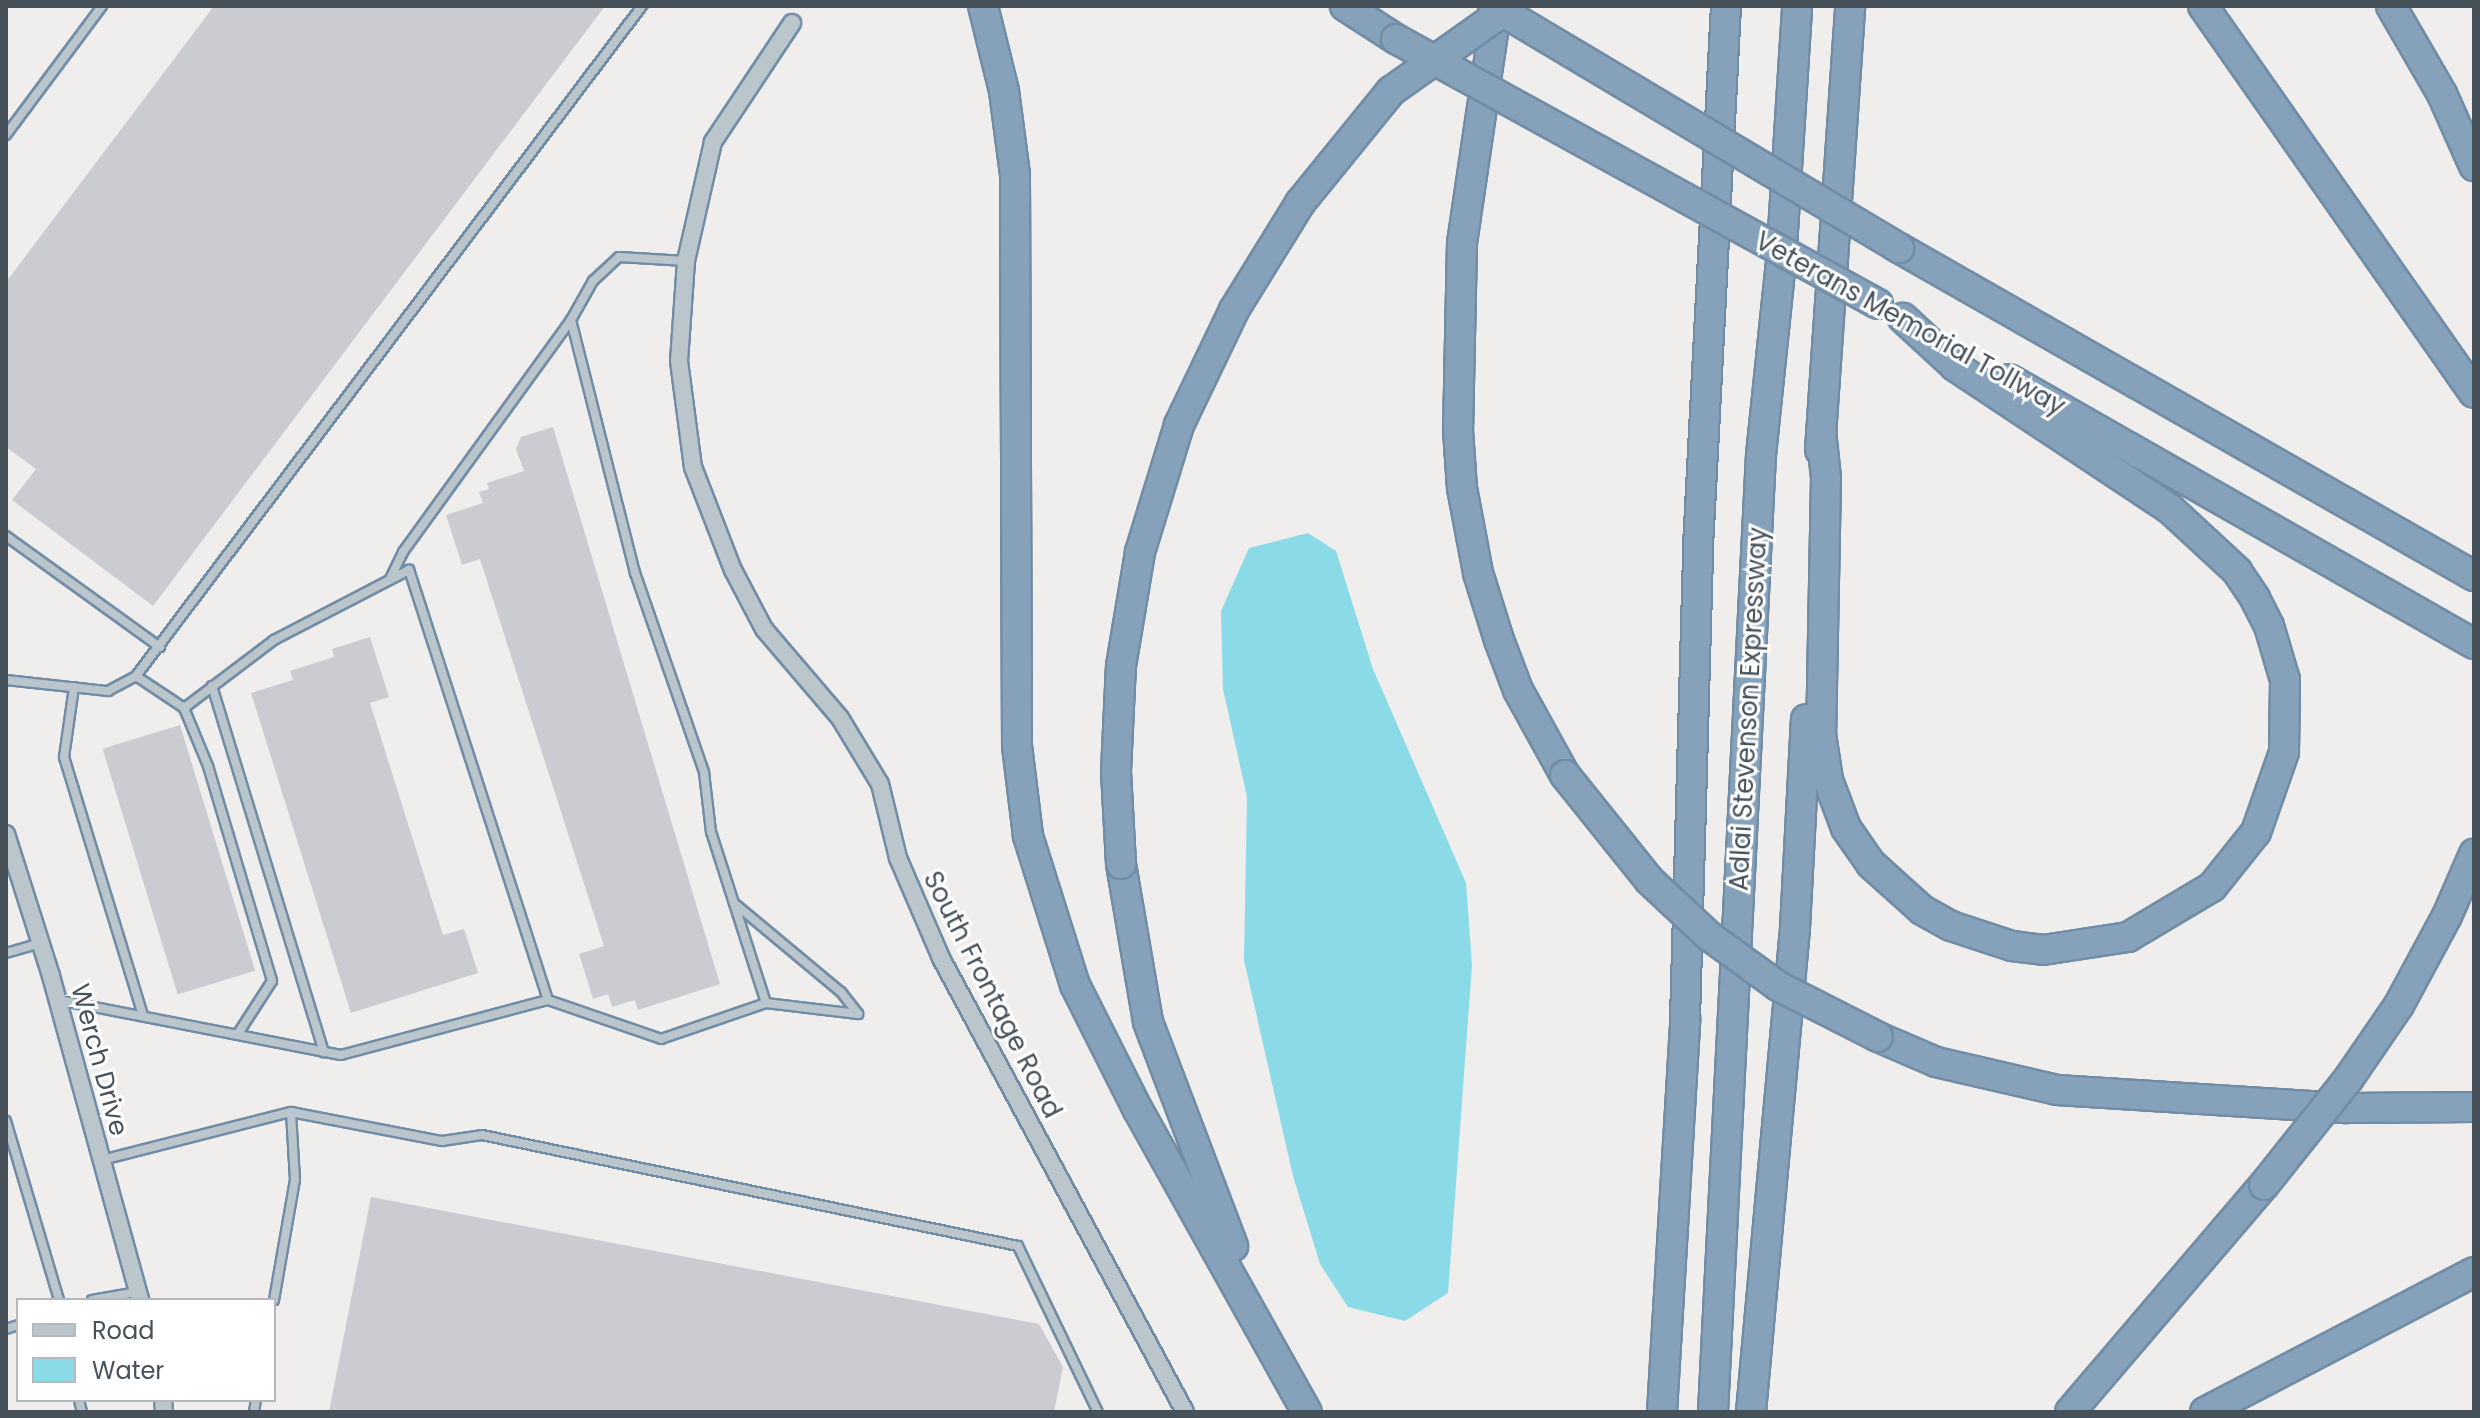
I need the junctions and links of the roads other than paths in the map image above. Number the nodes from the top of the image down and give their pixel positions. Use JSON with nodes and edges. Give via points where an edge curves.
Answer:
{"nodes":[{"id":1,"x":102,"y":6,"type":"edge"},
{"id":2,"x":642,"y":6,"type":"edge"},
{"id":3,"x":983,"y":6,"type":"edge"},
{"id":4,"x":1345,"y":6,"type":"edge"},
{"id":5,"x":1495,"y":6,"type":"edge"},
{"id":6,"x":1511,"y":6,"type":"edge"},
{"id":7,"x":1726,"y":6,"type":"edge"},
{"id":8,"x":1797,"y":6,"type":"edge"},
{"id":9,"x":1850,"y":6,"type":"edge"},
{"id":10,"x":2194,"y":6,"type":"edge"},
{"id":11,"x":2203,"y":6,"type":"edge"},
{"id":12,"x":2391,"y":6,"type":"edge"},
{"id":13,"x":792,"y":23,"type":"dead end"},
{"id":14,"x":2241,"y":66,"type":"junction"},
{"id":15,"x":6,"y":135,"type":"edge"},
{"id":16,"x":2474,"y":166,"type":"edge"},
{"id":17,"x":686,"y":261,"type":"junction"},
{"id":18,"x":1903,"y":318,"type":"junction"},
{"id":19,"x":571,"y":320,"type":"junction"},
{"id":20,"x":2474,"y":393,"type":"edge"},
{"id":21,"x":1821,"y":431,"type":"junction"},
{"id":22,"x":6,"y":536,"type":"edge"},
{"id":23,"x":2474,"y":576,"type":"edge"},
{"id":24,"x":390,"y":580,"type":"junction"},
{"id":25,"x":2474,"y":644,"type":"edge"},
{"id":26,"x":160,"y":647,"type":"junction"},
{"id":27,"x":136,"y":676,"type":"junction"},
{"id":28,"x":6,"y":680,"type":"edge"},
{"id":29,"x":212,"y":686,"type":"junction"},
{"id":30,"x":74,"y":687,"type":"junction"},
{"id":31,"x":184,"y":708,"type":"junction"},
{"id":32,"x":6,"y":834,"type":"edge"},
{"id":33,"x":2474,"y":854,"type":"edge"},
{"id":34,"x":734,"y":902,"type":"junction"},
{"id":35,"x":41,"y":943,"type":"junction"},
{"id":36,"x":6,"y":953,"type":"edge"},
{"id":37,"x":58,"y":1000,"type":"junction"},
{"id":38,"x":548,"y":1000,"type":"junction"},
{"id":39,"x":766,"y":1003,"type":"junction"},
{"id":40,"x":143,"y":1016,"type":"junction"},
{"id":41,"x":237,"y":1035,"type":"junction"},
{"id":42,"x":324,"y":1052,"type":"junction"},
{"id":43,"x":2474,"y":1107,"type":"edge"},
{"id":44,"x":291,"y":1112,"type":"junction"},
{"id":45,"x":6,"y":1121,"type":"edge"},
{"id":46,"x":102,"y":1160,"type":"junction"},
{"id":47,"x":2474,"y":1272,"type":"edge"},
{"id":48,"x":139,"y":1296,"type":"edge"},
{"id":49,"x":58,"y":1298,"type":"edge"},
{"id":50,"x":116,"y":1298,"type":"edge"},
{"id":51,"x":274,"y":1298,"type":"edge"},
{"id":52,"x":1272,"y":1343,"type":"junction"},
{"id":53,"x":1099,"y":1411,"type":"edge"},
{"id":54,"x":1185,"y":1412,"type":"edge"},
{"id":55,"x":1307,"y":1412,"type":"edge"},
{"id":56,"x":1662,"y":1412,"type":"edge"},
{"id":57,"x":1713,"y":1412,"type":"edge"},
{"id":58,"x":1751,"y":1412,"type":"edge"},
{"id":59,"x":2070,"y":1412,"type":"edge"},
{"id":60,"x":2205,"y":1412,"type":"edge"}],
"edges":[{"from":1,"to":15,"type":"lane"},
{"from":2,"to":26,"type":"lane"},
{"from":3,"to":52,"type":"highway","via":[[1004,91],[1015,175],[1017,746],[1028,836],[1075,985],[1138,1110]]},
{"from":4,"to":18,"type":"highway","name":"Veterans Memorial Tollway","bridge":true},
{"from":5,"to":23,"type":"highway","bridge":true,"via":[[1899,248]]},
{"from":5,"to":43,"type":"highway","bridge":true,"via":[[1462,242],[1462,488],[1478,573],[1518,690],[1565,775],[1649,880],[1709,936],[1778,986],[1936,1062],[2057,1090],[2346,1108]]},
{"from":6,"to":52,"type":"highway","bridge":true,"via":[[1391,91],[1300,203],[1234,310],[1179,425],[1140,552],[1121,666],[1116,771],[1121,864],[1148,1022]]},
{"from":7,"to":56,"type":"highway","name":"Adlai Stevenson Expressway","via":[[1699,528],[1685,1020]]},
{"from":8,"to":57,"type":"highway","name":"Adlai Stevenson Expressway","via":[[1781,263],[1761,455]]},
{"from":9,"to":21,"type":"highway"},
{"from":10,"to":14,"type":"highway"},
{"from":11,"to":14,"type":"highway"},
{"from":12,"to":16,"type":"highway","via":[[2442,94]]},
{"from":13,"to":17,"type":"street","name":"South Frontage Road","via":[[713,142]]},
{"from":14,"to":20,"type":"highway"},
{"from":17,"to":19,"type":"lane","via":[[619,257],[593,281]]},
{"from":17,"to":54,"type":"street","name":"South Frontage Road","via":[[679,361],[693,467],[733,570],[764,629],[840,718],[880,784],[898,858],[941,958]]},
{"from":18,"to":21,"type":"highway","via":[[1955,366],[2170,509],[2237,571],[2255,598],[2285,680],[2284,752],[2256,832],[2212,887],[2128,937],[2043,950],[1951,926],[1922,910],[1871,864],[1846,828],[1828,780],[1821,734],[1826,478]]},
{"from":18,"to":25,"type":"highway","name":"Veterans Memorial Tollway"},
{"from":19,"to":24,"type":"lane","via":[[403,552]]},
{"from":19,"to":34,"type":"lane","via":[[635,573],[704,772],[711,832]]},
{"from":21,"to":58,"type":"highway","via":[[1795,928]]},
{"from":22,"to":26,"type":"lane"},
{"from":24,"to":29,"type":"lane","via":[[274,640]]},
{"from":24,"to":38,"type":"lane","via":[[409,570]]},
{"from":26,"to":27,"type":"lane"},
{"from":27,"to":30,"type":"lane","via":[[108,691]]},
{"from":27,"to":31,"type":"lane"},
{"from":28,"to":30,"type":"lane"},
{"from":29,"to":31,"type":"lane"},
{"from":29,"to":42,"type":"lane"},
{"from":30,"to":40,"type":"lane","via":[[64,757]]},
{"from":31,"to":41,"type":"lane","via":[[208,766],[272,981]]},
{"from":32,"to":35,"type":"street","name":"Werch Drive"},
{"from":33,"to":59,"type":"highway","bridge":true,"via":[[2399,1005],[2349,1078]]},
{"from":34,"to":39,"type":"lane"},
{"from":34,"to":39,"type":"lane","via":[[841,992],[858,1014]]},
{"from":35,"to":36,"type":"lane"},
{"from":35,"to":37,"type":"street","name":"Werch Drive"},
{"from":37,"to":40,"type":"lane"},
{"from":37,"to":46,"type":"street","name":"Werch Drive"},
{"from":38,"to":39,"type":"lane","via":[[661,1039]]},
{"from":38,"to":42,"type":"lane","via":[[341,1055]]},
{"from":40,"to":41,"type":"lane"},
{"from":41,"to":42,"type":"lane"},
{"from":44,"to":46,"type":"lane"},
{"from":44,"to":51,"type":"lane","via":[[295,1180]]},
{"from":44,"to":53,"type":"lane","via":[[442,1141],[482,1135],[1018,1246]]},
{"from":45,"to":49,"type":"lane"},
{"from":46,"to":48,"type":"street","name":"Werch Drive"},
{"from":47,"to":60,"type":"highway"},
{"from":48,"to":50,"type":"lane"},
{"from":52,"to":55,"type":"highway"}]}
